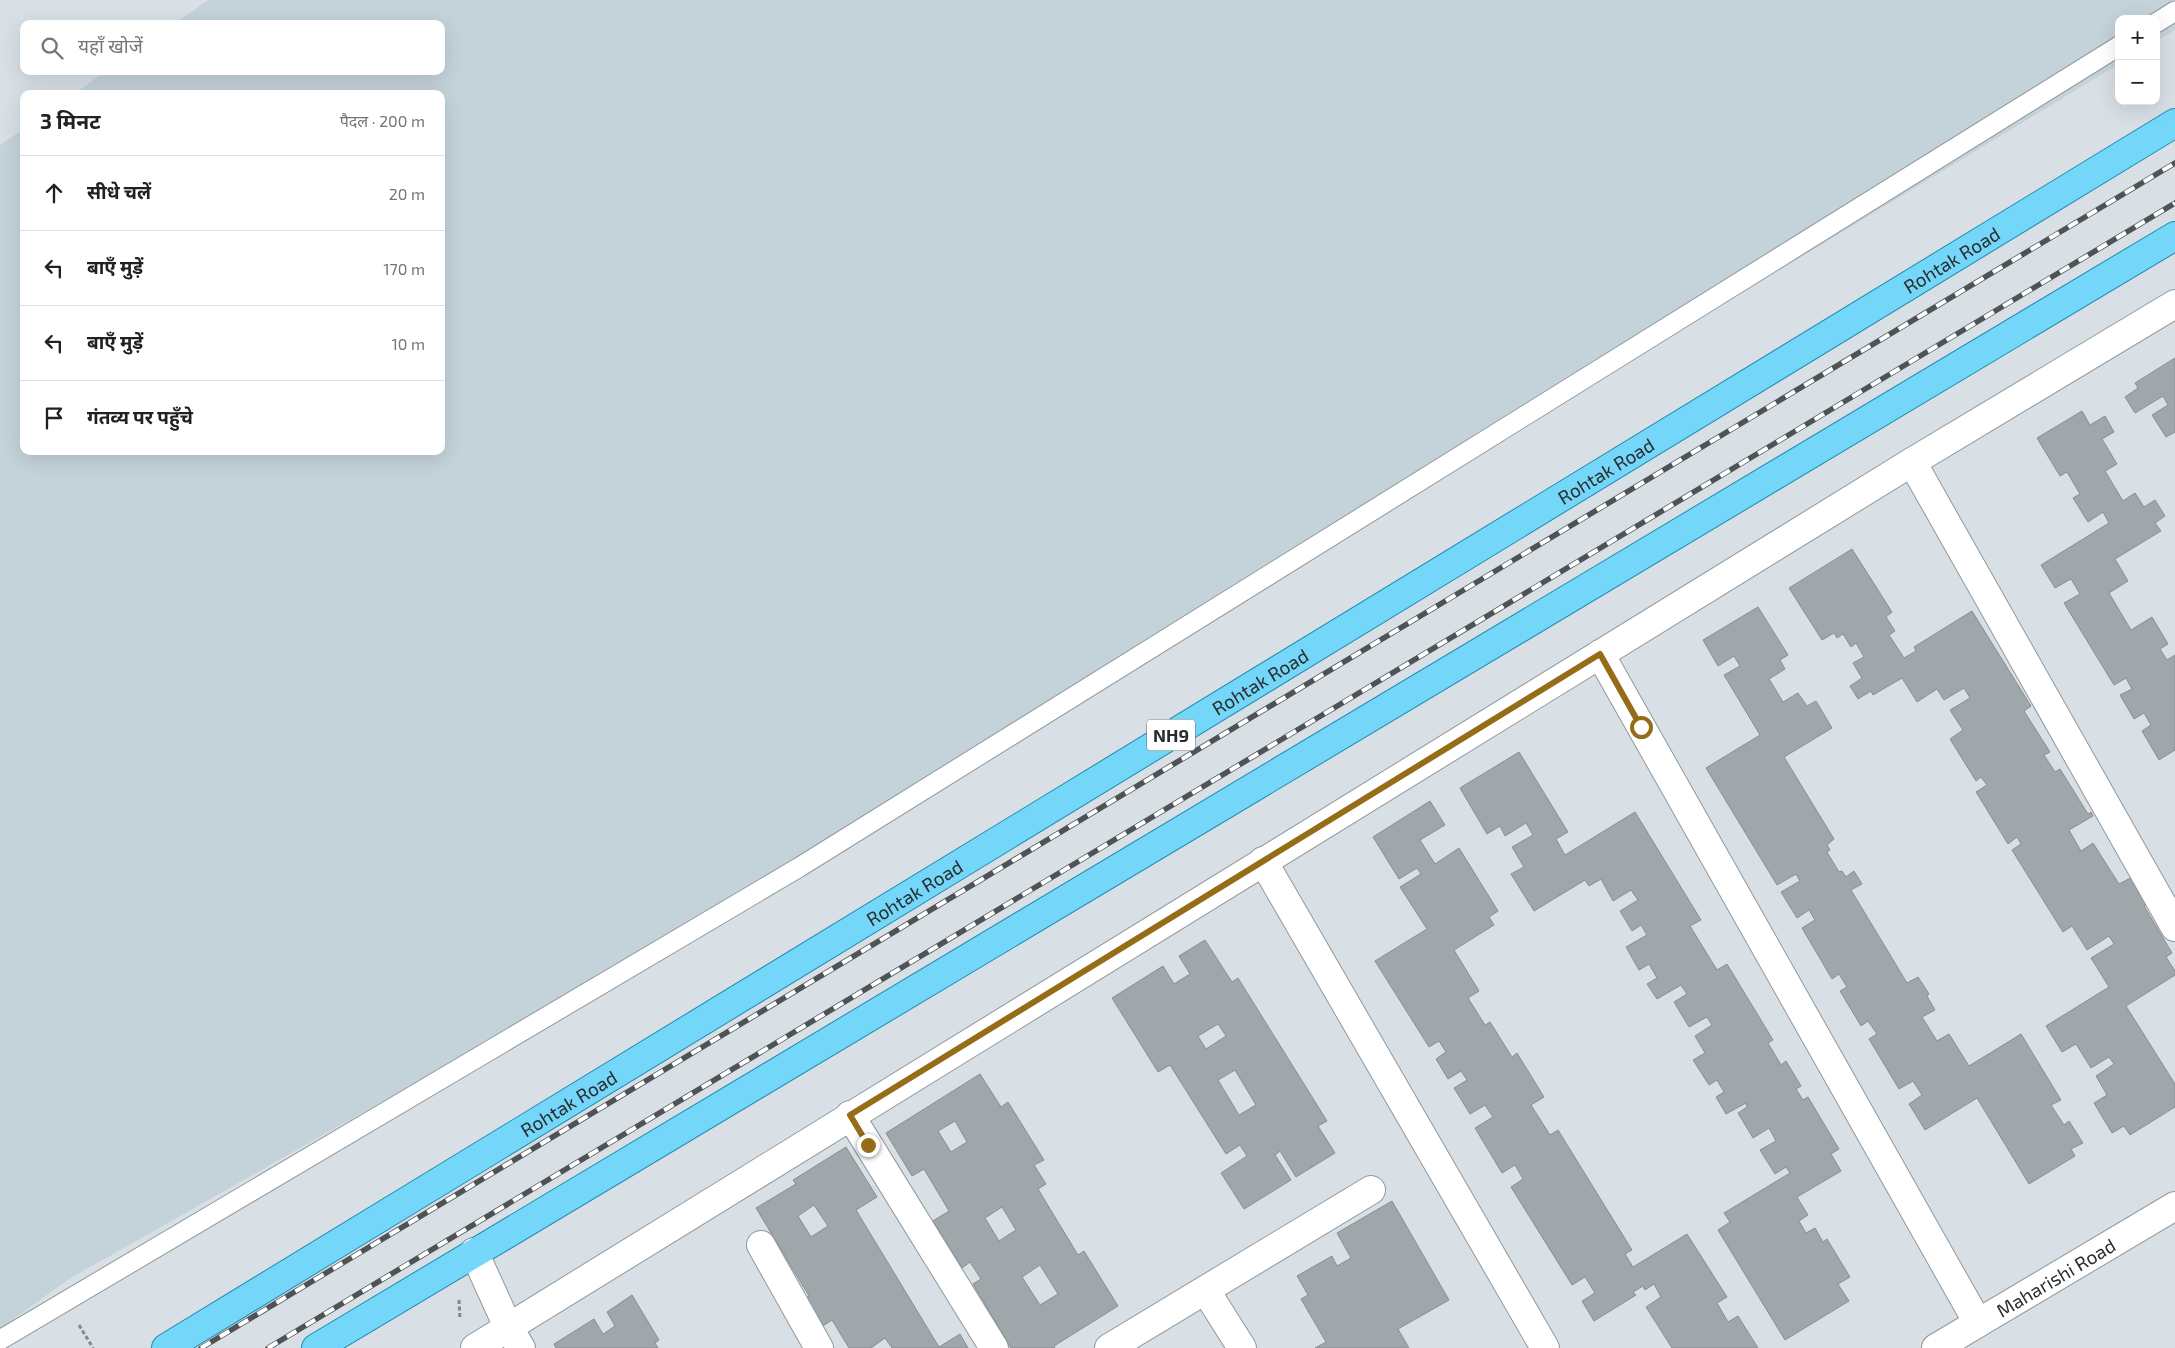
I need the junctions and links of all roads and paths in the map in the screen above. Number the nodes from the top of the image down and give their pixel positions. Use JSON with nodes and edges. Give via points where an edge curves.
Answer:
{"nodes":[{"id":1,"x":2175,"y":12,"type":"edge"},
{"id":2,"x":2160,"y":21,"type":"edge"},
{"id":3,"x":2115,"y":48,"type":"edge"},
{"id":4,"x":2175,"y":123,"type":"edge"},
{"id":5,"x":2175,"y":236,"type":"edge"},
{"id":6,"x":2175,"y":304,"type":"edge"},
{"id":7,"x":1912,"y":462,"type":"junction"},
{"id":8,"x":1600,"y":654,"type":"junction"},
{"id":9,"x":1263,"y":861,"type":"junction"},
{"id":10,"x":2175,"y":928,"type":"edge"},
{"id":11,"x":850,"y":1115,"type":"junction"},
{"id":12,"x":1371,"y":1190,"type":"dead end"},
{"id":13,"x":2175,"y":1206,"type":"edge"},
{"id":14,"x":761,"y":1245,"type":"dead end"},
{"id":15,"x":466,"y":1258,"type":"junction"},
{"id":16,"x":1206,"y":1291,"type":"junction"},
{"id":17,"x":76,"y":1322,"type":"dead end"},
{"id":18,"x":1978,"y":1323,"type":"junction"},
{"id":19,"x":460,"y":1326,"type":"dead end"},
{"id":20,"x":514,"y":1338,"type":"edge"},
{"id":21,"x":0,"y":1340,"type":"edge"},
{"id":22,"x":93,"y":1348,"type":"edge"},
{"id":23,"x":166,"y":1348,"type":"edge"},
{"id":24,"x":316,"y":1348,"type":"edge"},
{"id":25,"x":475,"y":1348,"type":"edge"},
{"id":26,"x":819,"y":1348,"type":"edge"},
{"id":27,"x":994,"y":1348,"type":"edge"},
{"id":28,"x":1109,"y":1348,"type":"edge"},
{"id":29,"x":1242,"y":1348,"type":"edge"},
{"id":30,"x":1545,"y":1348,"type":"edge"},
{"id":31,"x":1936,"y":1348,"type":"edge"}],
"edges":[{"from":1,"to":2,"type":"lane"},
{"from":3,"to":21,"type":"lane","via":[[798,868]]},
{"from":4,"to":23,"type":"main road","name":"Rohtak Road","number":"NH9"},
{"from":5,"to":15,"type":"main road"},
{"from":6,"to":7,"type":"street"},
{"from":7,"to":8,"type":"street"},
{"from":7,"to":10,"type":"street"},
{"from":8,"to":9,"type":"street"},
{"from":8,"to":18,"type":"street"},
{"from":9,"to":11,"type":"street"},
{"from":9,"to":30,"type":"street"},
{"from":11,"to":20,"type":"street"},
{"from":11,"to":27,"type":"street"},
{"from":12,"to":16,"type":"street"},
{"from":13,"to":18,"type":"street","name":"Maharishi Road"},
{"from":14,"to":26,"type":"street"},
{"from":15,"to":19,"type":"path"},
{"from":15,"to":20,"type":"street"},
{"from":15,"to":24,"type":"main road"},
{"from":16,"to":28,"type":"street"},
{"from":16,"to":29,"type":"street"},
{"from":17,"to":22,"type":"path"},
{"from":18,"to":31,"type":"street","name":"Maharishi Road"},
{"from":20,"to":25,"type":"street"}]}
